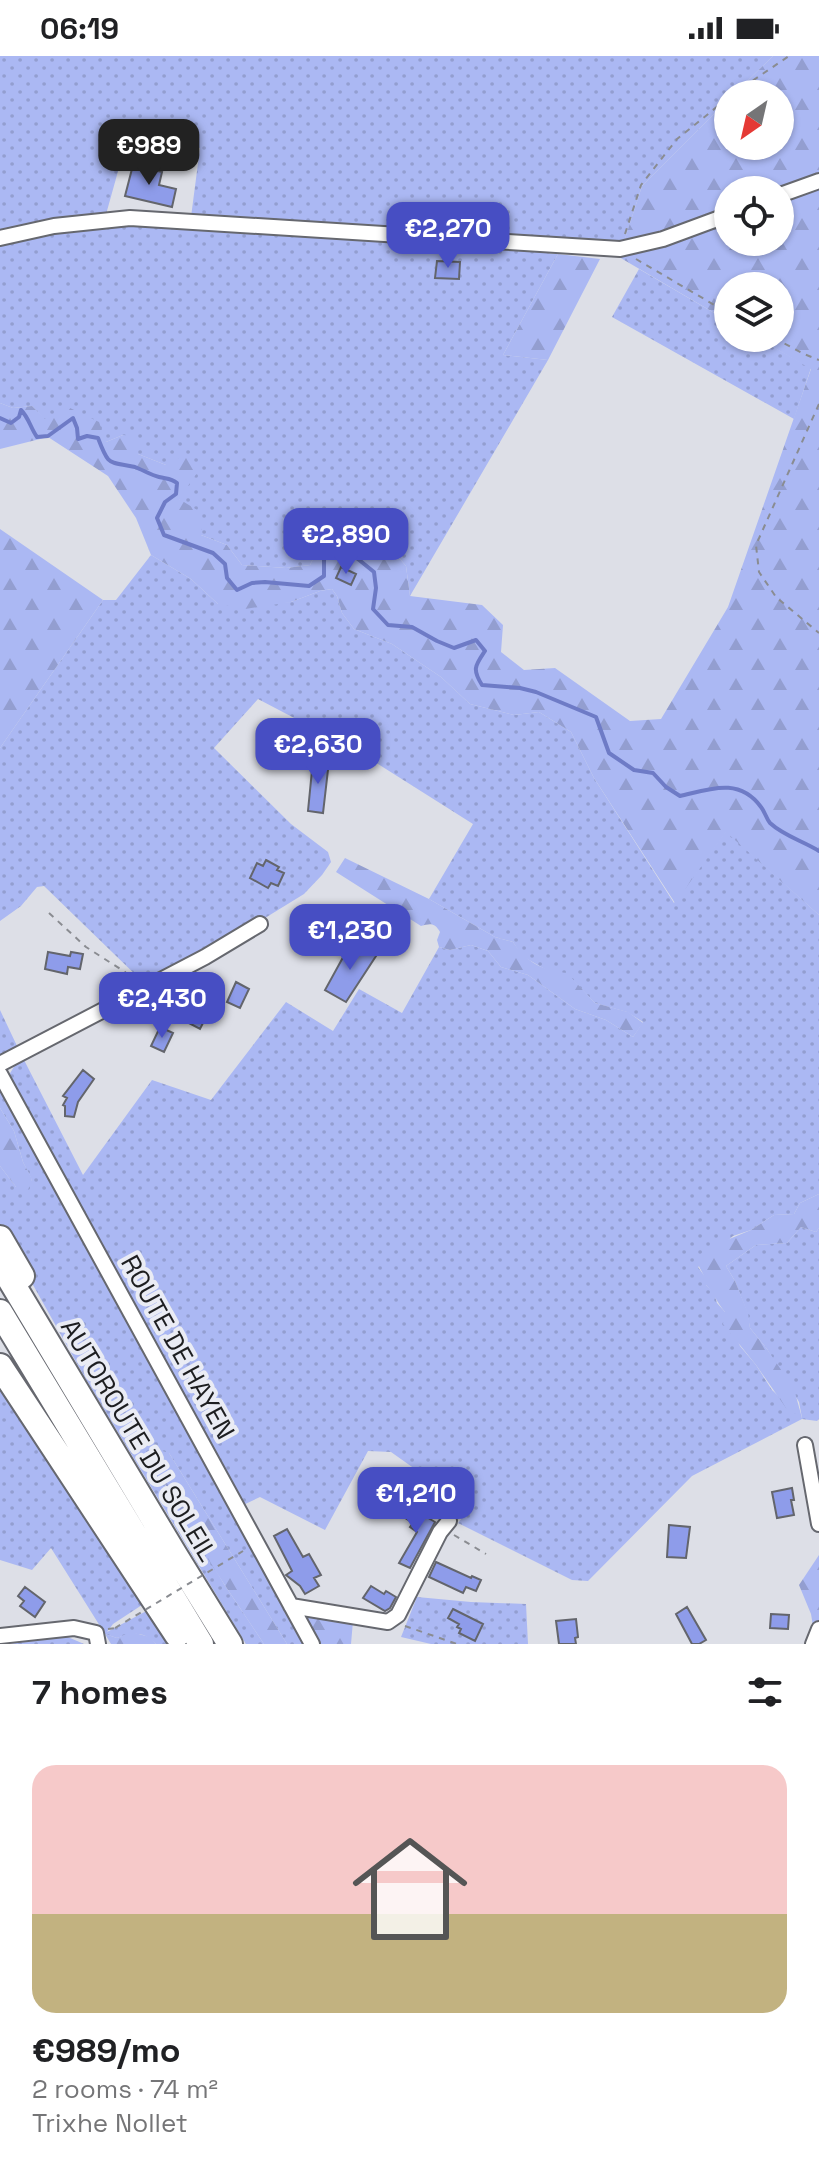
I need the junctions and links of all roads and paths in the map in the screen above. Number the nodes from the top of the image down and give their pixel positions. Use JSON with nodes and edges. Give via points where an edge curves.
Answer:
{"nodes":[{"id":1,"x":789,"y":56,"type":"edge"},
{"id":2,"x":754,"y":80,"type":"edge"},
{"id":3,"x":714,"y":109,"type":"edge"},
{"id":4,"x":819,"y":181,"type":"edge"},
{"id":5,"x":794,"y":190,"type":"edge"},
{"id":6,"x":714,"y":220,"type":"edge"},
{"id":7,"x":0,"y":238,"type":"edge"},
{"id":8,"x":620,"y":249,"type":"junction"},
{"id":9,"x":714,"y":305,"type":"edge"},
{"id":10,"x":794,"y":349,"type":"edge"},
{"id":11,"x":819,"y":360,"type":"edge"},
{"id":12,"x":819,"y":404,"type":"edge"},
{"id":13,"x":819,"y":633,"type":"edge"},
{"id":14,"x":49,"y":913,"type":"dead end"},
{"id":15,"x":260,"y":924,"type":"dead end"},
{"id":16,"x":141,"y":990,"type":"junction"},
{"id":17,"x":0,"y":1064,"type":"edge"},
{"id":18,"x":0,"y":1074,"type":"edge"},
{"id":19,"x":0,"y":1238,"type":"edge"},
{"id":20,"x":0,"y":1263,"type":"edge"},
{"id":21,"x":27,"y":1309,"type":"junction"},
{"id":22,"x":0,"y":1312,"type":"edge"},
{"id":23,"x":0,"y":1366,"type":"edge"},
{"id":24,"x":805,"y":1445,"type":"dead end"},
{"id":25,"x":819,"y":1524,"type":"edge"},
{"id":26,"x":446,"y":1525,"type":"joint"},
{"id":27,"x":243,"y":1551,"type":"dead end"},
{"id":28,"x":486,"y":1554,"type":"dead end"},
{"id":29,"x":291,"y":1606,"type":"junction"},
{"id":30,"x":388,"y":1622,"type":"junction"},
{"id":31,"x":115,"y":1628,"type":"dead end"},
{"id":32,"x":819,"y":1629,"type":"edge"},
{"id":33,"x":0,"y":1636,"type":"edge"},
{"id":34,"x":98,"y":1644,"type":"edge"},
{"id":35,"x":183,"y":1644,"type":"edge"},
{"id":36,"x":201,"y":1644,"type":"edge"},
{"id":37,"x":230,"y":1644,"type":"edge"},
{"id":38,"x":312,"y":1644,"type":"edge"},
{"id":39,"x":457,"y":1644,"type":"edge"},
{"id":40,"x":813,"y":1644,"type":"edge"}],
"edges":[{"from":1,"to":2,"type":"path"},
{"from":3,"to":8,"type":"path","via":[[677,139],[641,185]]},
{"from":4,"to":5,"type":"street"},
{"from":6,"to":8,"type":"street"},
{"from":7,"to":8,"type":"street","via":[[130,218]]},
{"from":8,"to":9,"type":"path"},
{"from":10,"to":11,"type":"path"},
{"from":12,"to":13,"type":"path","via":[[756,545],[759,572],[776,597]]},
{"from":14,"to":16,"type":"path"},
{"from":15,"to":16,"type":"street"},
{"from":16,"to":17,"type":"street"},
{"from":18,"to":29,"type":"street","name":"ROUTE DE HAYEN"},
{"from":19,"to":21,"type":"highway","via":[[23,1278]]},
{"from":20,"to":21,"type":"highway","name":"AUTOROUTE DU SOLEIL"},
{"from":21,"to":37,"type":"highway","name":"AUTOROUTE DU SOLEIL"},
{"from":22,"to":36,"type":"highway","name":"AUTOROUTE DU SOLEIL"},
{"from":23,"to":35,"type":"highway"},
{"from":24,"to":25,"type":"street"},
{"from":26,"to":28,"type":"path"},
{"from":26,"to":30,"type":"street","via":[[398,1615]]},
{"from":27,"to":31,"type":"path","bridge":true},
{"from":29,"to":30,"type":"street"},
{"from":29,"to":38,"type":"street","name":"ROUTE DE HAYEN"},
{"from":30,"to":39,"type":"path"},
{"from":32,"to":40,"type":"street"},
{"from":33,"to":34,"type":"street","via":[[74,1628],[96,1633]]}]}
